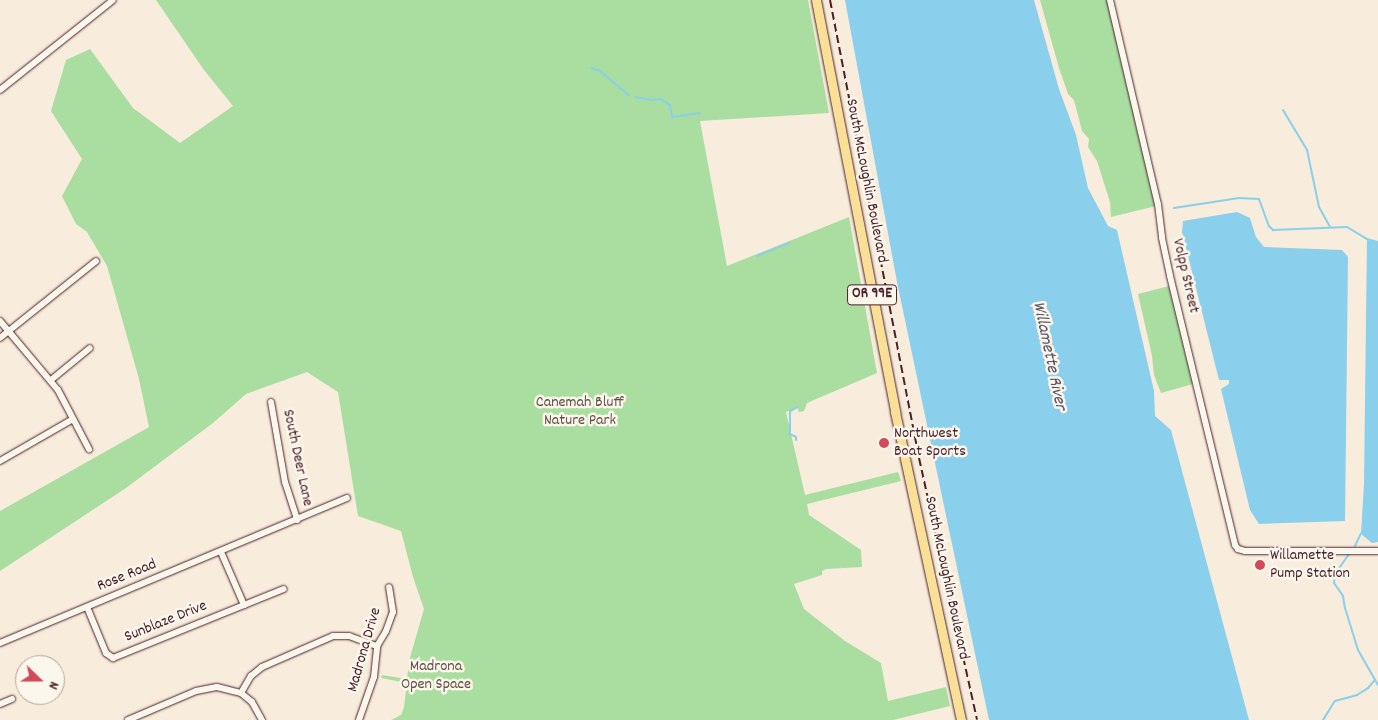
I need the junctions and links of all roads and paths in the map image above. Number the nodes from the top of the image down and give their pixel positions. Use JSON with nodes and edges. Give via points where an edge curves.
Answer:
{"nodes":[{"id":1,"x":113,"y":0,"type":"edge"},
{"id":2,"x":816,"y":0,"type":"edge"},
{"id":3,"x":1110,"y":0,"type":"edge"},
{"id":4,"x":0,"y":90,"type":"edge"},
{"id":5,"x":96,"y":261,"type":"dead end"},
{"id":6,"x":0,"y":320,"type":"edge"},
{"id":7,"x":8,"y":331,"type":"junction"},
{"id":8,"x":0,"y":338,"type":"edge"},
{"id":9,"x":90,"y":348,"type":"dead end"},
{"id":10,"x":51,"y":380,"type":"junction"},
{"id":11,"x":271,"y":402,"type":"dead end"},
{"id":12,"x":73,"y":419,"type":"junction"},
{"id":13,"x":89,"y":449,"type":"dead end"},
{"id":14,"x":0,"y":461,"type":"edge"},
{"id":15,"x":347,"y":498,"type":"dead end"},
{"id":16,"x":297,"y":520,"type":"junction"},
{"id":17,"x":1378,"y":551,"type":"edge"},
{"id":18,"x":221,"y":552,"type":"junction"},
{"id":19,"x":389,"y":587,"type":"dead end"},
{"id":20,"x":284,"y":589,"type":"dead end"},
{"id":21,"x":244,"y":605,"type":"junction"},
{"id":22,"x":87,"y":607,"type":"junction"},
{"id":23,"x":0,"y":644,"type":"edge"},
{"id":24,"x":377,"y":646,"type":"junction"},
{"id":25,"x":241,"y":693,"type":"junction"},
{"id":26,"x":12,"y":699,"type":"dead end"},
{"id":27,"x":0,"y":704,"type":"edge"},
{"id":28,"x":128,"y":720,"type":"edge"},
{"id":29,"x":262,"y":720,"type":"edge"},
{"id":30,"x":359,"y":720,"type":"edge"},
{"id":31,"x":961,"y":720,"type":"edge"}],
"edges":[{"from":1,"to":4,"type":"street"},
{"from":2,"to":31,"type":"highway","name":"South McLoughlin Boulevard","number":"OR 99E","via":[[895,412]]},
{"from":3,"to":17,"type":"street","name":"Volpp Street","via":[[1158,204],[1170,276],[1235,545],[1245,551]]},
{"from":5,"to":7,"type":"street"},
{"from":6,"to":7,"type":"street"},
{"from":7,"to":8,"type":"street"},
{"from":7,"to":10,"type":"street"},
{"from":9,"to":10,"type":"street"},
{"from":10,"to":12,"type":"street"},
{"from":11,"to":16,"type":"street","name":"South Deer Lane","via":[[285,482]]},
{"from":12,"to":13,"type":"street"},
{"from":12,"to":14,"type":"street"},
{"from":15,"to":16,"type":"street","name":"Rose Road"},
{"from":16,"to":18,"type":"street","name":"Rose Road"},
{"from":18,"to":21,"type":"street"},
{"from":18,"to":22,"type":"street","name":"Rose Road"},
{"from":19,"to":24,"type":"street","name":"Madrona Drive","via":[[392,612]]},
{"from":20,"to":21,"type":"street","name":"Sunblaze Drive"},
{"from":21,"to":22,"type":"street","name":"Sunblaze Drive","via":[[114,658],[106,653]]},
{"from":22,"to":23,"type":"street","name":"Rose Road"},
{"from":24,"to":25,"type":"street","via":[[349,636],[333,636],[262,667],[251,676]]},
{"from":24,"to":30,"type":"street","name":"Madrona Drive","via":[[374,676]]},
{"from":25,"to":28,"type":"street","via":[[223,687],[208,688]]},
{"from":25,"to":29,"type":"street","via":[[252,702]]},
{"from":26,"to":27,"type":"street"}]}
